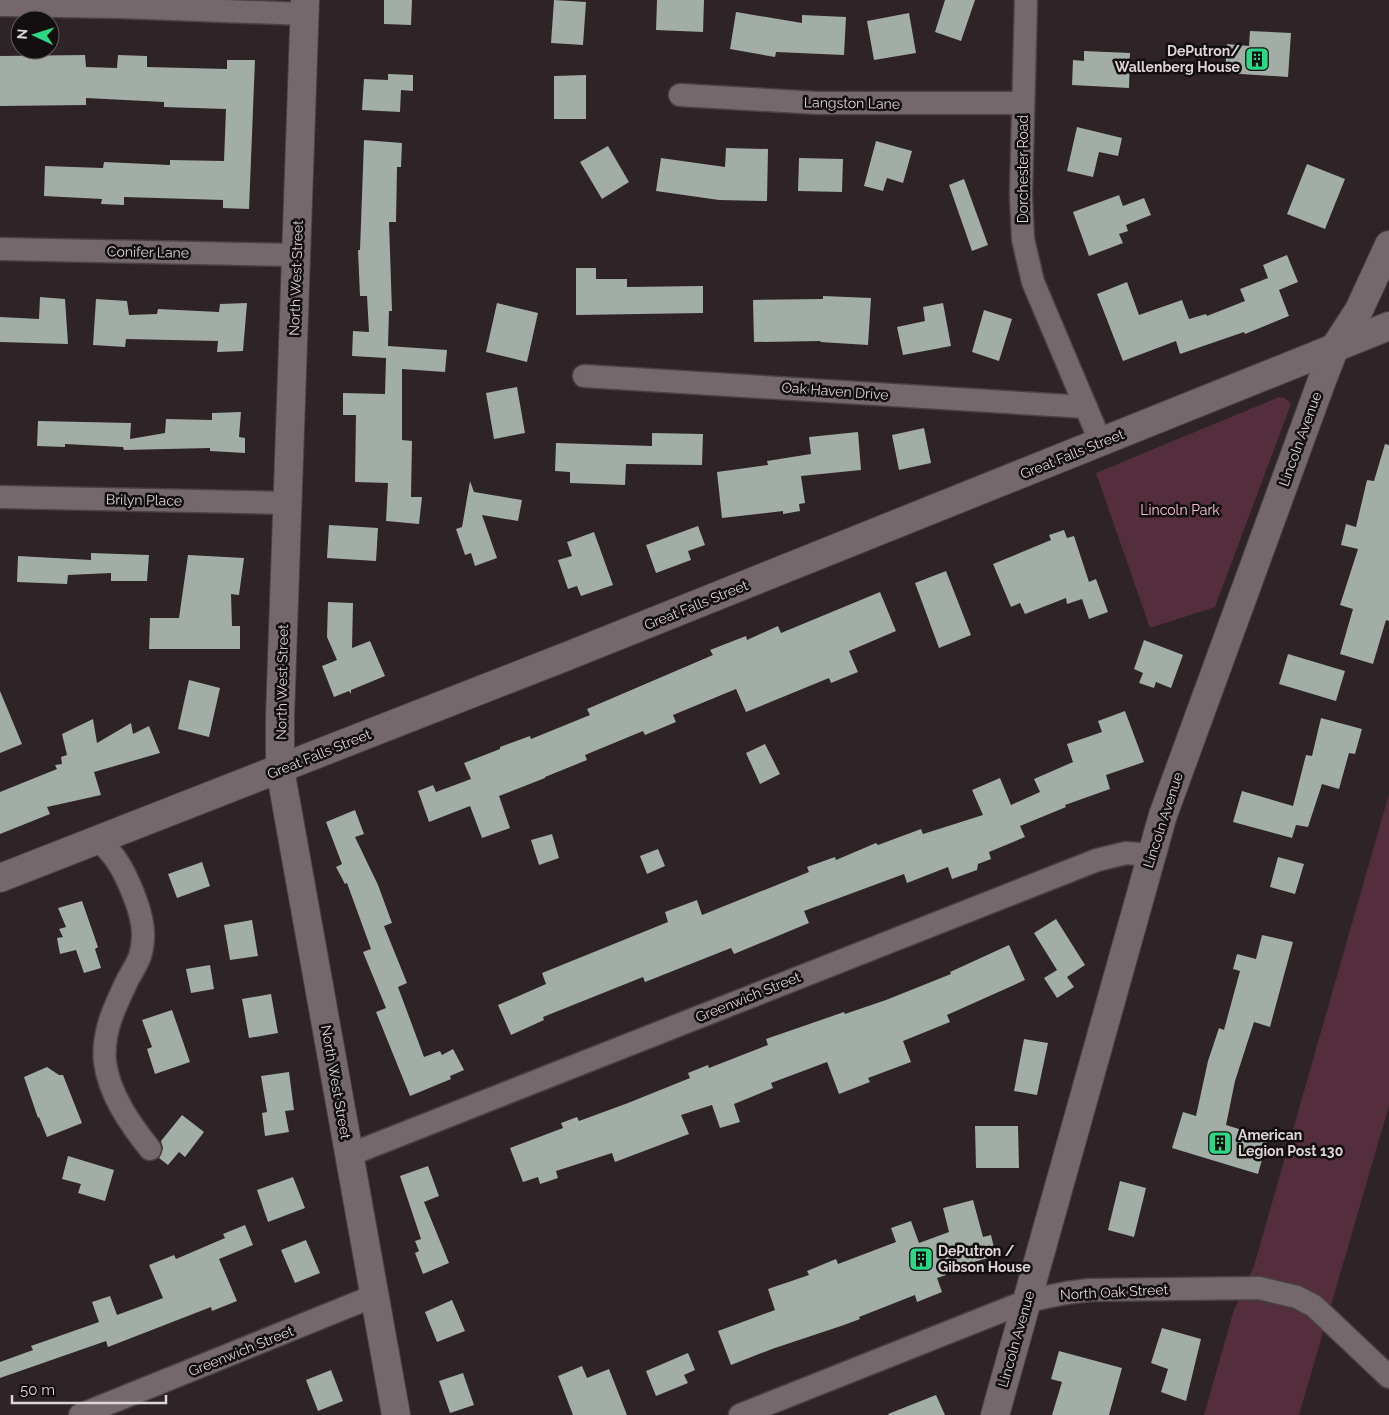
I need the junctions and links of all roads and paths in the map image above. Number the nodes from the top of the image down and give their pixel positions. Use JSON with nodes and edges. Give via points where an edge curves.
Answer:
{"nodes":[{"id":1,"x":1026,"y":0,"type":"edge"},
{"id":2,"x":0,"y":5,"type":"edge"},
{"id":3,"x":305,"y":7,"type":"edge"},
{"id":4,"x":680,"y":95,"type":"dead end"},
{"id":5,"x":1023,"y":103,"type":"junction"},
{"id":6,"x":1389,"y":245,"type":"edge"},
{"id":7,"x":0,"y":249,"type":"edge"},
{"id":8,"x":296,"y":255,"type":"junction"},
{"id":9,"x":1389,"y":326,"type":"edge"},
{"id":10,"x":1335,"y":347,"type":"junction"},
{"id":11,"x":584,"y":376,"type":"dead end"},
{"id":12,"x":1086,"y":407,"type":"junction"},
{"id":13,"x":1101,"y":443,"type":"junction"},
{"id":14,"x":0,"y":497,"type":"edge"},
{"id":15,"x":287,"y":503,"type":"junction"},
{"id":16,"x":280,"y":769,"type":"junction"},
{"id":17,"x":98,"y":840,"type":"junction"},
{"id":18,"x":1152,"y":855,"type":"junction"},
{"id":19,"x":0,"y":878,"type":"edge"},
{"id":20,"x":150,"y":1148,"type":"dead end"},
{"id":21,"x":349,"y":1156,"type":"junction"},
{"id":22,"x":374,"y":1296,"type":"junction"},
{"id":23,"x":1027,"y":1301,"type":"junction"},
{"id":24,"x":1389,"y":1377,"type":"edge"},
{"id":25,"x":80,"y":1415,"type":"edge"},
{"id":26,"x":396,"y":1415,"type":"edge"},
{"id":27,"x":740,"y":1415,"type":"edge"},
{"id":28,"x":995,"y":1415,"type":"edge"}],
"edges":[{"from":1,"to":5,"type":"street","name":"Dorchester Road"},
{"from":2,"to":3,"type":"street"},
{"from":3,"to":8,"type":"main road","name":"North West Street"},
{"from":4,"to":5,"type":"street","name":"Langston Lane","via":[[818,103]]},
{"from":5,"to":12,"type":"street","name":"Dorchester Road","via":[[1021,195],[1024,239],[1033,282]]},
{"from":6,"to":10,"type":"main road","name":"Lincoln Avenue","via":[[1358,310]]},
{"from":7,"to":8,"type":"street","name":"Conifer Lane"},
{"from":8,"to":15,"type":"main road","name":"North West Street"},
{"from":9,"to":10,"type":"main road","name":"Great Falls Street"},
{"from":10,"to":13,"type":"main road","name":"Great Falls Street"},
{"from":10,"to":18,"type":"main road","name":"Lincoln Avenue","via":[[1186,751]]},
{"from":11,"to":12,"type":"street","name":"Oak Haven Drive"},
{"from":12,"to":13,"type":"street","name":"Dorchester Road"},
{"from":13,"to":16,"type":"main road","name":"Great Falls Street"},
{"from":14,"to":15,"type":"street","name":"Brilyn Place"},
{"from":15,"to":16,"type":"main road","name":"North West Street"},
{"from":16,"to":17,"type":"main road","name":"Great Falls Street"},
{"from":16,"to":21,"type":"main road","name":"North West Street"},
{"from":17,"to":19,"type":"main road","name":"Great Falls Street"},
{"from":17,"to":20,"type":"street","via":[[122,866],[142,920],[140,956],[109,1020],[105,1061],[110,1085],[135,1131]]},
{"from":18,"to":21,"type":"street","name":"Greenwich Street","via":[[1138,852],[1112,856],[1063,872]]},
{"from":18,"to":23,"type":"main road","name":"Lincoln Avenue"},
{"from":21,"to":22,"type":"main road","name":"North West Street"},
{"from":22,"to":25,"type":"street","name":"Greenwich Street"},
{"from":22,"to":26,"type":"main road","name":"North West Street"},
{"from":23,"to":24,"type":"street","name":"North Oak Street","via":[[1066,1293],[1142,1288],[1259,1288],[1286,1293],[1314,1306]]},
{"from":23,"to":27,"type":"street","name":"North Oak Street"},
{"from":23,"to":28,"type":"main road","name":"Lincoln Avenue"}]}
